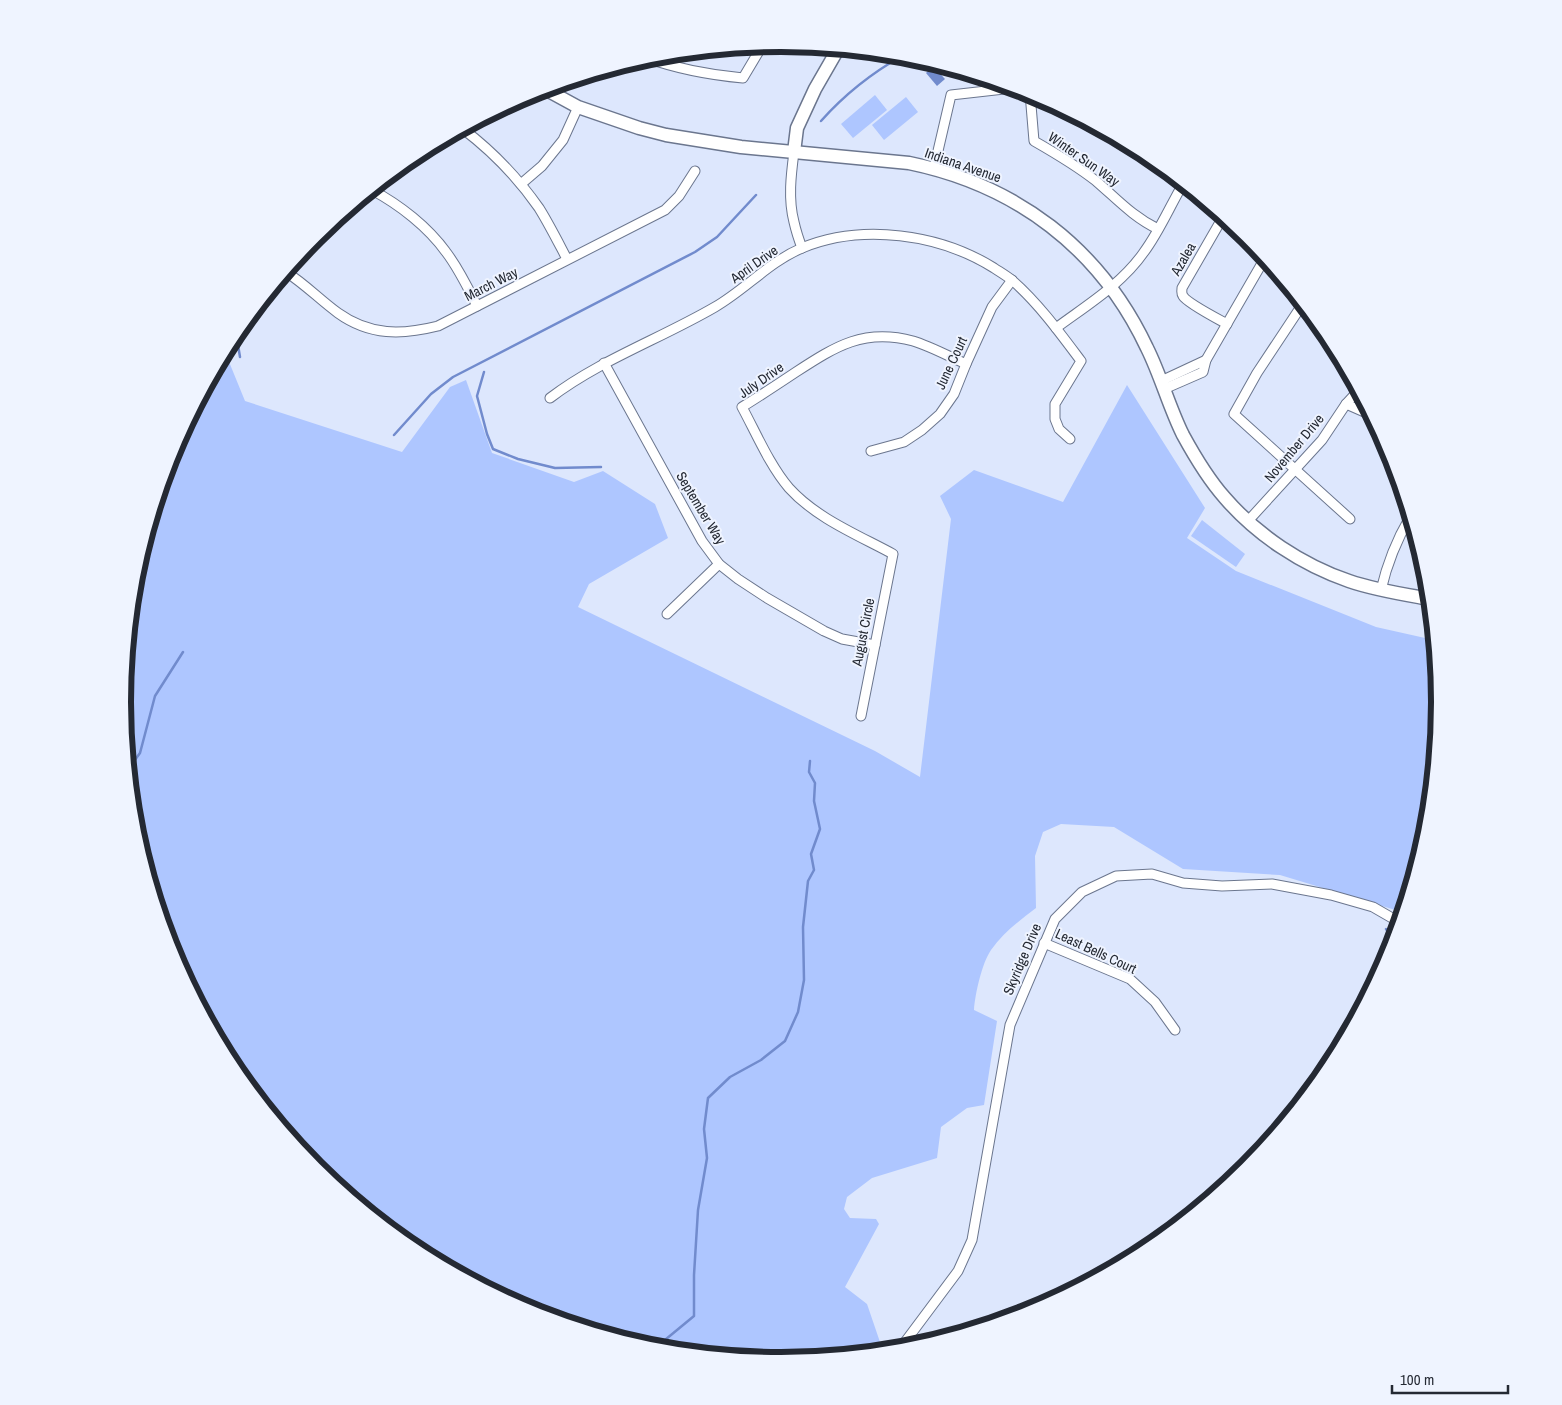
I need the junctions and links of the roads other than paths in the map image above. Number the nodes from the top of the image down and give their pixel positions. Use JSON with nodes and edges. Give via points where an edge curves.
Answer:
{"nodes":[{"id":1,"x":758,"y":53,"type":"edge"},
{"id":2,"x":835,"y":55,"type":"edge"},
{"id":3,"x":664,"y":63,"type":"edge"},
{"id":4,"x":997,"y":90,"type":"edge"},
{"id":5,"x":555,"y":94,"type":"edge"},
{"id":6,"x":1031,"y":102,"type":"edge"},
{"id":7,"x":578,"y":106,"type":"junction"},
{"id":8,"x":468,"y":134,"type":"edge"},
{"id":9,"x":794,"y":152,"type":"junction"},
{"id":10,"x":934,"y":168,"type":"junction"},
{"id":11,"x":695,"y":171,"type":"dead end"},
{"id":12,"x":521,"y":184,"type":"junction"},
{"id":13,"x":1180,"y":189,"type":"edge"},
{"id":14,"x":377,"y":193,"type":"edge"},
{"id":15,"x":1220,"y":223,"type":"edge"},
{"id":16,"x":1158,"y":229,"type":"junction"},
{"id":17,"x":802,"y":248,"type":"junction"},
{"id":18,"x":567,"y":260,"type":"junction"},
{"id":19,"x":1261,"y":265,"type":"edge"},
{"id":20,"x":291,"y":275,"type":"edge"},
{"id":21,"x":1012,"y":280,"type":"junction"},
{"id":22,"x":1111,"y":287,"type":"junction"},
{"id":23,"x":477,"y":306,"type":"junction"},
{"id":24,"x":1299,"y":309,"type":"edge"},
{"id":25,"x":1227,"y":324,"type":"junction"},
{"id":26,"x":1056,"y":328,"type":"junction"},
{"id":27,"x":604,"y":363,"type":"junction"},
{"id":28,"x":966,"y":364,"type":"junction"},
{"id":29,"x":1163,"y":385,"type":"junction"},
{"id":30,"x":1354,"y":396,"type":"edge"},
{"id":31,"x":550,"y":398,"type":"dead end"},
{"id":32,"x":1346,"y":404,"type":"junction"},
{"id":33,"x":1362,"y":411,"type":"edge"},
{"id":34,"x":1070,"y":439,"type":"dead end"},
{"id":35,"x":871,"y":451,"type":"dead end"},
{"id":36,"x":1296,"y":470,"type":"junction"},
{"id":37,"x":1350,"y":519,"type":"dead end"},
{"id":38,"x":1248,"y":521,"type":"junction"},
{"id":39,"x":1407,"y":527,"type":"edge"},
{"id":40,"x":893,"y":554,"type":"joint"},
{"id":41,"x":719,"y":564,"type":"junction"},
{"id":42,"x":1381,"y":590,"type":"junction"},
{"id":43,"x":1422,"y":598,"type":"edge"},
{"id":44,"x":667,"y":614,"type":"dead end"},
{"id":45,"x":874,"y":646,"type":"junction"},
{"id":46,"x":861,"y":716,"type":"dead end"},
{"id":47,"x":1394,"y":919,"type":"edge"},
{"id":48,"x":1044,"y":942,"type":"junction"},
{"id":49,"x":1175,"y":1030,"type":"dead end"},
{"id":50,"x":905,"y":1340,"type":"edge"}],
"edges":[{"from":1,"to":3,"type":"street","via":[[743,78],[710,75]]},
{"from":2,"to":9,"type":"street","via":[[797,128]]},
{"from":4,"to":10,"type":"street","via":[[951,95]]},
{"from":5,"to":7,"type":"street","name":"Indiana Avenue"},
{"from":6,"to":16,"type":"street","name":"Winter Sun Way","via":[[1034,141],[1087,175],[1143,222]]},
{"from":7,"to":9,"type":"street","name":"Indiana Avenue","via":[[666,135]]},
{"from":7,"to":12,"type":"street","via":[[563,140],[542,166]]},
{"from":8,"to":12,"type":"street"},
{"from":9,"to":10,"type":"street","name":"Indiana Avenue"},
{"from":9,"to":17,"type":"street","via":[[791,202]]},
{"from":10,"to":22,"type":"street","name":"Indiana Avenue","via":[[988,187],[1032,212],[1077,249]]},
{"from":11,"to":18,"type":"street","name":"March Way","via":[[679,196],[665,210]]},
{"from":12,"to":18,"type":"street","via":[[539,208]]},
{"from":13,"to":16,"type":"street"},
{"from":14,"to":23,"type":"street","via":[[422,226],[445,251]]},
{"from":15,"to":25,"type":"street","name":"Azalea","via":[[1182,288],[1182,296]]},
{"from":16,"to":22,"type":"street","via":[[1133,266]]},
{"from":17,"to":21,"type":"street","name":"April Drive","via":[[835,238],[901,236],[957,249]]},
{"from":17,"to":27,"type":"street","name":"April Drive","via":[[772,264],[715,307]]},
{"from":18,"to":23,"type":"street","name":"March Way"},
{"from":19,"to":25,"type":"street"},
{"from":20,"to":23,"type":"street","name":"March Way","via":[[338,313],[376,331],[420,331],[438,326]]},
{"from":21,"to":26,"type":"street","name":"April Drive"},
{"from":21,"to":28,"type":"street","name":"June Court","via":[[992,307]]},
{"from":22,"to":26,"type":"street"},
{"from":22,"to":29,"type":"street","name":"Indiana Avenue","via":[[1136,326]]},
{"from":24,"to":36,"type":"street","via":[[1234,414]]},
{"from":25,"to":29,"type":"street","via":[[1206,360],[1189,373]]},
{"from":26,"to":34,"type":"street","name":"April Drive","via":[[1081,361],[1055,404],[1059,429]]},
{"from":27,"to":31,"type":"street","name":"April Drive"},
{"from":27,"to":41,"type":"street","name":"September Way","via":[[702,541]]},
{"from":28,"to":35,"type":"street","name":"June Court","via":[[954,394],[940,414],[904,442]]},
{"from":28,"to":40,"type":"street","name":"July Drive","via":[[915,341],[870,337],[826,352],[742,407],[774,466],[809,507]]},
{"from":29,"to":38,"type":"street","name":"Indiana Avenue","via":[[1197,460],[1225,499]]},
{"from":30,"to":32,"type":"street","name":"November Drive"},
{"from":32,"to":33,"type":"street"},
{"from":32,"to":36,"type":"street","name":"November Drive","via":[[1322,440]]},
{"from":36,"to":37,"type":"street"},
{"from":36,"to":38,"type":"street","name":"November Drive"},
{"from":38,"to":42,"type":"street","name":"Indiana Avenue","via":[[1304,562],[1349,582]]},
{"from":39,"to":42,"type":"street","via":[[1388,562]]},
{"from":40,"to":45,"type":"street","name":"August Circle"},
{"from":41,"to":44,"type":"street"},
{"from":41,"to":45,"type":"street","name":"September Way","via":[[767,598],[824,631]]},
{"from":42,"to":43,"type":"street","name":"Indiana Avenue"},
{"from":45,"to":46,"type":"street","name":"August Circle"},
{"from":47,"to":48,"type":"street","name":"Skyridge Drive","via":[[1373,907],[1272,884],[1222,886],[1183,883],[1152,874],[1116,876],[1082,892],[1055,918]]},
{"from":48,"to":49,"type":"street","name":"Least Bells Court","via":[[1130,979],[1155,1002]]},
{"from":48,"to":50,"type":"street","name":"Skyridge Drive","via":[[1010,1025],[972,1240],[958,1271]]}]}
